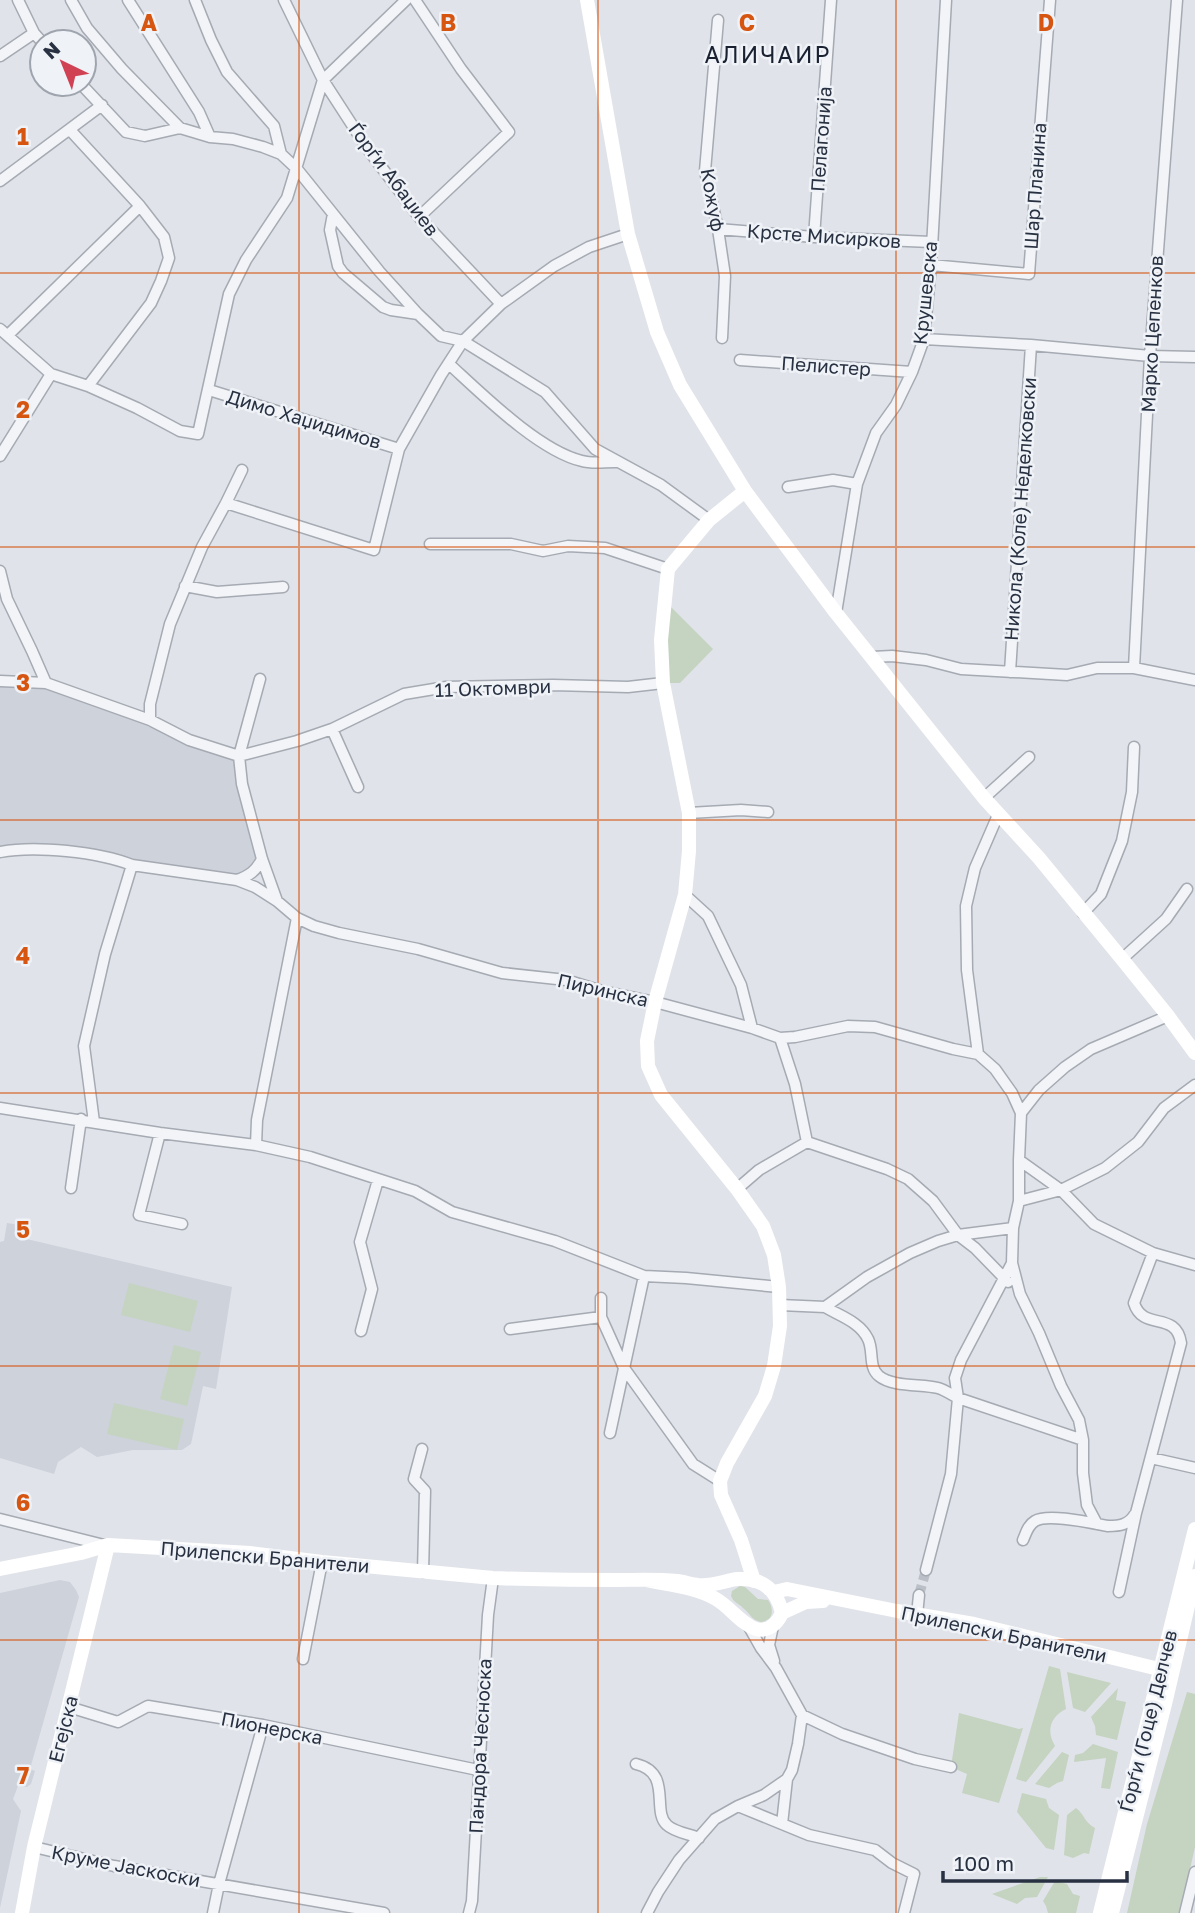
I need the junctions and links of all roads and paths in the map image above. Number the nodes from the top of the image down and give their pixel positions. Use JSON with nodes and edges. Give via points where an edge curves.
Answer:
{"nodes":[{"id":1,"x":18,"y":0,"type":"edge"},
{"id":2,"x":71,"y":0,"type":"edge"},
{"id":3,"x":128,"y":0,"type":"edge"},
{"id":4,"x":195,"y":0,"type":"edge"},
{"id":5,"x":284,"y":0,"type":"edge"},
{"id":6,"x":406,"y":0,"type":"edge"},
{"id":7,"x":415,"y":0,"type":"edge"},
{"id":8,"x":587,"y":0,"type":"edge"},
{"id":9,"x":831,"y":0,"type":"edge"},
{"id":10,"x":946,"y":0,"type":"edge"},
{"id":11,"x":1049,"y":0,"type":"edge"},
{"id":12,"x":1177,"y":0,"type":"edge"},
{"id":13,"x":718,"y":20,"type":"dead end"},
{"id":14,"x":32,"y":28,"type":"edge"},
{"id":15,"x":28,"y":37,"type":"edge"},
{"id":16,"x":0,"y":56,"type":"edge"},
{"id":17,"x":323,"y":80,"type":"junction"},
{"id":18,"x":95,"y":98,"type":"edge"},
{"id":19,"x":102,"y":105,"type":"junction"},
{"id":20,"x":180,"y":128,"type":"junction"},
{"id":21,"x":71,"y":130,"type":"junction"},
{"id":22,"x":210,"y":137,"type":"junction"},
{"id":23,"x":281,"y":154,"type":"junction"},
{"id":24,"x":297,"y":169,"type":"junction"},
{"id":25,"x":0,"y":181,"type":"edge"},
{"id":26,"x":140,"y":206,"type":"junction"},
{"id":27,"x":333,"y":214,"type":"junction"},
{"id":28,"x":419,"y":217,"type":"junction"},
{"id":29,"x":718,"y":229,"type":"junction"},
{"id":30,"x":628,"y":234,"type":"junction"},
{"id":31,"x":814,"y":237,"type":"junction"},
{"id":32,"x":931,"y":242,"type":"junction"},
{"id":33,"x":931,"y":265,"type":"junction"},
{"id":34,"x":501,"y":304,"type":"junction"},
{"id":35,"x":418,"y":314,"type":"junction"},
{"id":36,"x":4,"y":332,"type":"edge"},
{"id":37,"x":722,"y":338,"type":"dead end"},
{"id":38,"x":924,"y":339,"type":"junction"},
{"id":39,"x":463,"y":341,"type":"junction"},
{"id":40,"x":1031,"y":345,"type":"junction"},
{"id":41,"x":1150,"y":356,"type":"junction"},
{"id":42,"x":1195,"y":357,"type":"edge"},
{"id":43,"x":740,"y":360,"type":"dead end"},
{"id":44,"x":449,"y":364,"type":"junction"},
{"id":45,"x":912,"y":372,"type":"junction"},
{"id":46,"x":51,"y":374,"type":"junction"},
{"id":47,"x":88,"y":387,"type":"junction"},
{"id":48,"x":209,"y":390,"type":"junction"},
{"id":49,"x":399,"y":449,"type":"junction"},
{"id":50,"x":0,"y":456,"type":"edge"},
{"id":51,"x":617,"y":462,"type":"junction"},
{"id":52,"x":242,"y":470,"type":"dead end"},
{"id":53,"x":857,"y":484,"type":"junction"},
{"id":54,"x":788,"y":487,"type":"dead end"},
{"id":55,"x":744,"y":491,"type":"junction"},
{"id":56,"x":226,"y":503,"type":"junction"},
{"id":57,"x":709,"y":520,"type":"junction"},
{"id":58,"x":430,"y":544,"type":"dead end"},
{"id":59,"x":668,"y":569,"type":"junction"},
{"id":60,"x":0,"y":571,"type":"edge"},
{"id":61,"x":185,"y":586,"type":"junction"},
{"id":62,"x":283,"y":587,"type":"dead end"},
{"id":63,"x":836,"y":612,"type":"junction"},
{"id":64,"x":872,"y":657,"type":"junction"},
{"id":65,"x":1134,"y":668,"type":"junction"},
{"id":66,"x":1010,"y":672,"type":"junction"},
{"id":67,"x":260,"y":679,"type":"dead end"},
{"id":68,"x":1195,"y":680,"type":"edge"},
{"id":69,"x":0,"y":681,"type":"edge"},
{"id":70,"x":46,"y":683,"type":"junction"},
{"id":71,"x":663,"y":683,"type":"junction"},
{"id":72,"x":150,"y":720,"type":"junction"},
{"id":73,"x":332,"y":729,"type":"junction"},
{"id":74,"x":1134,"y":747,"type":"dead end"},
{"id":75,"x":239,"y":755,"type":"junction"},
{"id":76,"x":1029,"y":757,"type":"dead end"},
{"id":77,"x":358,"y":787,"type":"dead end"},
{"id":78,"x":984,"y":798,"type":"junction"},
{"id":79,"x":768,"y":812,"type":"dead end"},
{"id":80,"x":689,"y":813,"type":"junction"},
{"id":81,"x":998,"y":814,"type":"junction"},
{"id":82,"x":0,"y":852,"type":"edge"},
{"id":83,"x":262,"y":859,"type":"junction"},
{"id":84,"x":132,"y":864,"type":"junction"},
{"id":85,"x":237,"y":880,"type":"junction"},
{"id":86,"x":1187,"y":889,"type":"dead end"},
{"id":87,"x":685,"y":895,"type":"junction"},
{"id":88,"x":277,"y":901,"type":"junction"},
{"id":89,"x":1083,"y":912,"type":"junction"},
{"id":90,"x":297,"y":918,"type":"junction"},
{"id":91,"x":1122,"y":959,"type":"junction"},
{"id":92,"x":654,"y":1002,"type":"junction"},
{"id":93,"x":1168,"y":1016,"type":"junction"},
{"id":94,"x":752,"y":1028,"type":"junction"},
{"id":95,"x":780,"y":1038,"type":"junction"},
{"id":96,"x":1192,"y":1044,"type":"edge"},
{"id":97,"x":978,"y":1054,"type":"junction"},
{"id":98,"x":1195,"y":1085,"type":"edge"},
{"id":99,"x":0,"y":1108,"type":"edge"},
{"id":100,"x":1021,"y":1113,"type":"junction"},
{"id":101,"x":81,"y":1119,"type":"junction"},
{"id":102,"x":94,"y":1122,"type":"junction"},
{"id":103,"x":160,"y":1132,"type":"junction"},
{"id":104,"x":807,"y":1142,"type":"junction"},
{"id":105,"x":256,"y":1145,"type":"junction"},
{"id":106,"x":1019,"y":1160,"type":"junction"},
{"id":107,"x":378,"y":1180,"type":"junction"},
{"id":108,"x":71,"y":1188,"type":"dead end"},
{"id":109,"x":737,"y":1189,"type":"junction"},
{"id":110,"x":1061,"y":1190,"type":"junction"},
{"id":111,"x":1019,"y":1200,"type":"junction"},
{"id":112,"x":182,"y":1224,"type":"dead end"},
{"id":113,"x":1013,"y":1228,"type":"junction"},
{"id":114,"x":958,"y":1235,"type":"junction"},
{"id":115,"x":1153,"y":1254,"type":"junction"},
{"id":116,"x":1012,"y":1263,"type":"junction"},
{"id":117,"x":1195,"y":1265,"type":"edge"},
{"id":118,"x":644,"y":1276,"type":"junction"},
{"id":119,"x":1005,"y":1278,"type":"junction"},
{"id":120,"x":779,"y":1287,"type":"junction"},
{"id":121,"x":1020,"y":1294,"type":"junction"},
{"id":122,"x":601,"y":1298,"type":"dead end"},
{"id":123,"x":780,"y":1306,"type":"junction"},
{"id":124,"x":825,"y":1307,"type":"junction"},
{"id":125,"x":601,"y":1317,"type":"junction"},
{"id":126,"x":510,"y":1329,"type":"dead end"},
{"id":127,"x":361,"y":1331,"type":"dead end"},
{"id":128,"x":624,"y":1368,"type":"junction"},
{"id":129,"x":958,"y":1398,"type":"junction"},
{"id":130,"x":610,"y":1433,"type":"dead end"},
{"id":131,"x":1083,"y":1440,"type":"junction"},
{"id":132,"x":422,"y":1449,"type":"dead end"},
{"id":133,"x":1150,"y":1458,"type":"junction"},
{"id":134,"x":1195,"y":1468,"type":"edge"},
{"id":135,"x":720,"y":1481,"type":"junction"},
{"id":136,"x":1136,"y":1513,"type":"junction"},
{"id":137,"x":0,"y":1519,"type":"edge"},
{"id":138,"x":1097,"y":1524,"type":"junction"},
{"id":139,"x":1195,"y":1529,"type":"edge"},
{"id":140,"x":741,"y":1540,"type":"junction"},
{"id":141,"x":1023,"y":1540,"type":"dead end"},
{"id":142,"x":108,"y":1545,"type":"junction"},
{"id":143,"x":322,"y":1562,"type":"junction"},
{"id":144,"x":0,"y":1569,"type":"edge"},
{"id":145,"x":926,"y":1570,"type":"tunnel mouth"},
{"id":146,"x":423,"y":1572,"type":"junction"},
{"id":147,"x":1195,"y":1576,"type":"edge"},
{"id":148,"x":493,"y":1578,"type":"junction"},
{"id":149,"x":731,"y":1578,"type":"junction"},
{"id":150,"x":646,"y":1580,"type":"junction"},
{"id":151,"x":754,"y":1581,"type":"junction"},
{"id":152,"x":774,"y":1592,"type":"junction"},
{"id":153,"x":1119,"y":1592,"type":"dead end"},
{"id":154,"x":919,"y":1595,"type":"tunnel mouth"},
{"id":155,"x":835,"y":1600,"type":"junction"},
{"id":156,"x":726,"y":1605,"type":"junction"},
{"id":157,"x":917,"y":1615,"type":"junction"},
{"id":158,"x":778,"y":1619,"type":"junction"},
{"id":159,"x":748,"y":1625,"type":"junction"},
{"id":160,"x":303,"y":1659,"type":"dead end"},
{"id":161,"x":776,"y":1668,"type":"junction"},
{"id":162,"x":1165,"y":1670,"type":"junction"},
{"id":163,"x":69,"y":1707,"type":"junction"},
{"id":164,"x":803,"y":1715,"type":"junction"},
{"id":165,"x":263,"y":1725,"type":"junction"},
{"id":166,"x":636,"y":1764,"type":"dead end"},
{"id":167,"x":951,"y":1768,"type":"dead end"},
{"id":168,"x":478,"y":1770,"type":"junction"},
{"id":169,"x":788,"y":1779,"type":"junction"},
{"id":170,"x":738,"y":1806,"type":"junction"},
{"id":171,"x":782,"y":1824,"type":"junction"},
{"id":172,"x":699,"y":1838,"type":"junction"},
{"id":173,"x":34,"y":1847,"type":"junction"},
{"id":174,"x":1195,"y":1872,"type":"edge"},
{"id":175,"x":219,"y":1884,"type":"junction"},
{"id":176,"x":22,"y":1913,"type":"edge"},
{"id":177,"x":213,"y":1913,"type":"edge"},
{"id":178,"x":384,"y":1913,"type":"edge"},
{"id":179,"x":469,"y":1913,"type":"edge"},
{"id":180,"x":647,"y":1913,"type":"edge"},
{"id":181,"x":904,"y":1913,"type":"edge"},
{"id":182,"x":1100,"y":1913,"type":"edge"},
{"id":183,"x":1112,"y":1913,"type":"edge"},
{"id":184,"x":1185,"y":1913,"type":"edge"}],
"edges":[{"from":1,"to":14,"type":"street"},
{"from":2,"to":20,"type":"street","via":[[87,28]]},
{"from":3,"to":22,"type":"street"},
{"from":4,"to":23,"type":"street","via":[[227,72],[274,126]]},
{"from":5,"to":17,"type":"street","name":"Ѓорѓи Абаџиев"},
{"from":6,"to":17,"type":"street"},
{"from":7,"to":28,"type":"street","via":[[509,132]]},
{"from":8,"to":30,"type":"street"},
{"from":9,"to":31,"type":"street","name":"Пелагонија"},
{"from":10,"to":32,"type":"street","name":"Крушевска"},
{"from":11,"to":33,"type":"street","name":"Шар Планина","via":[[1029,274]]},
{"from":12,"to":41,"type":"street","name":"Марко Цепенков"},
{"from":13,"to":29,"type":"street","name":"Кожуф","via":[[705,171]]},
{"from":15,"to":16,"type":"street"},
{"from":17,"to":24,"type":"street"},
{"from":17,"to":28,"type":"street","name":"Ѓорѓи Абаџиев"},
{"from":18,"to":19,"type":"street"},
{"from":19,"to":20,"type":"street","via":[[126,132],[145,136]]},
{"from":19,"to":21,"type":"street"},
{"from":20,"to":22,"type":"street"},
{"from":21,"to":25,"type":"street"},
{"from":21,"to":26,"type":"street"},
{"from":22,"to":23,"type":"street"},
{"from":23,"to":24,"type":"street"},
{"from":24,"to":27,"type":"street"},
{"from":24,"to":48,"type":"street","via":[[287,198],[229,294]]},
{"from":26,"to":36,"type":"street"},
{"from":26,"to":47,"type":"street","via":[[164,237],[169,258],[150,303]]},
{"from":27,"to":35,"type":"street"},
{"from":27,"to":35,"type":"street","via":[[330,230],[343,273],[383,307]]},
{"from":28,"to":34,"type":"street","name":"Ѓорѓи Абаџиев"},
{"from":29,"to":31,"type":"street","name":"Крсте Мисирков"},
{"from":29,"to":37,"type":"street","name":"Кожуф","via":[[725,276]]},
{"from":30,"to":34,"type":"street","via":[[589,247],[554,266]]},
{"from":30,"to":55,"type":"street","via":[[657,332],[680,385]]},
{"from":31,"to":32,"type":"street","name":"Крсте Мисирков"},
{"from":32,"to":33,"type":"street","name":"Крушевска"},
{"from":33,"to":38,"type":"street","name":"Крушевска"},
{"from":34,"to":39,"type":"street"},
{"from":35,"to":39,"type":"street","via":[[441,336]]},
{"from":36,"to":46,"type":"street"},
{"from":38,"to":40,"type":"street"},
{"from":38,"to":45,"type":"street","name":"Крушевска"},
{"from":39,"to":44,"type":"street"},
{"from":39,"to":51,"type":"street","via":[[545,392],[595,449]]},
{"from":40,"to":41,"type":"street"},
{"from":40,"to":66,"type":"street","name":"Никола (Коле) Неделковски"},
{"from":41,"to":42,"type":"street"},
{"from":41,"to":65,"type":"street","name":"Марко Цепенков"},
{"from":43,"to":45,"type":"street","name":"Пелистер"},
{"from":44,"to":49,"type":"street"},
{"from":44,"to":51,"type":"street","via":[[551,449],[583,461]]},
{"from":45,"to":53,"type":"street","name":"Крушевска","via":[[876,433]]},
{"from":46,"to":47,"type":"street"},
{"from":46,"to":50,"type":"street"},
{"from":47,"to":48,"type":"street","via":[[198,434]]},
{"from":48,"to":49,"type":"street","name":"Димо Хаџидимов"},
{"from":49,"to":56,"type":"street","via":[[374,550]]},
{"from":51,"to":57,"type":"street","via":[[661,485]]},
{"from":52,"to":56,"type":"street"},
{"from":53,"to":54,"type":"street","via":[[833,481]]},
{"from":53,"to":63,"type":"street","name":"Крушевска"},
{"from":55,"to":57,"type":"street"},
{"from":55,"to":63,"type":"street"},
{"from":56,"to":61,"type":"street"},
{"from":57,"to":59,"type":"street"},
{"from":58,"to":59,"type":"street","via":[[511,544],[543,551],[605,548]]},
{"from":59,"to":71,"type":"street","via":[[661,640]]},
{"from":60,"to":70,"type":"street","via":[[7,600]]},
{"from":61,"to":62,"type":"street","via":[[217,592]]},
{"from":61,"to":72,"type":"street","via":[[170,624]]},
{"from":63,"to":64,"type":"street"},
{"from":64,"to":66,"type":"street"},
{"from":64,"to":78,"type":"street"},
{"from":65,"to":66,"type":"street","via":[[1097,668],[1068,675]]},
{"from":65,"to":68,"type":"street"},
{"from":67,"to":75,"type":"street"},
{"from":69,"to":70,"type":"street"},
{"from":70,"to":72,"type":"street"},
{"from":71,"to":73,"type":"street","name":"11 Октомври","via":[[446,687],[404,694]]},
{"from":71,"to":80,"type":"street"},
{"from":72,"to":75,"type":"street","via":[[189,740]]},
{"from":73,"to":75,"type":"street","name":"11 Октомври"},
{"from":73,"to":77,"type":"street"},
{"from":74,"to":89,"type":"street","via":[[1132,792],[1122,841],[1101,894]]},
{"from":75,"to":83,"type":"street","name":"Пиринска"},
{"from":76,"to":78,"type":"street"},
{"from":78,"to":81,"type":"street"},
{"from":79,"to":80,"type":"street"},
{"from":80,"to":87,"type":"street"},
{"from":81,"to":89,"type":"street"},
{"from":81,"to":97,"type":"street","via":[[975,868],[966,906],[967,970]]},
{"from":82,"to":84,"type":"street","via":[[37,848]]},
{"from":83,"to":85,"type":"street","via":[[257,869]]},
{"from":83,"to":88,"type":"street","name":"Пиринска"},
{"from":84,"to":85,"type":"street"},
{"from":84,"to":102,"type":"street","via":[[84,1046]]},
{"from":85,"to":88,"type":"street"},
{"from":86,"to":91,"type":"street","via":[[1166,919]]},
{"from":87,"to":92,"type":"street"},
{"from":87,"to":94,"type":"street","via":[[708,916],[741,985]]},
{"from":88,"to":90,"type":"street","name":"Пиринска"},
{"from":89,"to":91,"type":"street"},
{"from":90,"to":92,"type":"street","name":"Пиринска","via":[[339,933],[502,973],[551,977]]},
{"from":90,"to":105,"type":"street"},
{"from":91,"to":93,"type":"street"},
{"from":92,"to":94,"type":"street","name":"Пиринска"},
{"from":92,"to":109,"type":"street","via":[[648,1066],[660,1096]]},
{"from":93,"to":96,"type":"street"},
{"from":93,"to":100,"type":"street","via":[[1091,1049],[1065,1067]]},
{"from":94,"to":95,"type":"street","name":"Пиринска"},
{"from":95,"to":97,"type":"street","name":"Пиринска","via":[[848,1026],[875,1027]]},
{"from":95,"to":104,"type":"street"},
{"from":97,"to":100,"type":"street","via":[[995,1069]]},
{"from":98,"to":110,"type":"street","via":[[1164,1108],[1138,1142],[1105,1168]]},
{"from":99,"to":101,"type":"street"},
{"from":100,"to":106,"type":"street"},
{"from":101,"to":102,"type":"street"},
{"from":101,"to":108,"type":"street"},
{"from":102,"to":103,"type":"street"},
{"from":103,"to":105,"type":"street"},
{"from":103,"to":112,"type":"street","via":[[139,1215]]},
{"from":104,"to":109,"type":"street"},
{"from":104,"to":114,"type":"street","via":[[908,1179],[933,1201]]},
{"from":105,"to":107,"type":"street"},
{"from":106,"to":110,"type":"street"},
{"from":106,"to":111,"type":"street"},
{"from":107,"to":118,"type":"street","via":[[415,1191],[452,1212],[555,1241]]},
{"from":107,"to":127,"type":"street","via":[[360,1242],[372,1289]]},
{"from":109,"to":120,"type":"street","via":[[763,1226]]},
{"from":110,"to":111,"type":"street"},
{"from":110,"to":115,"type":"street","via":[[1094,1224]]},
{"from":111,"to":113,"type":"street"},
{"from":113,"to":114,"type":"street"},
{"from":113,"to":116,"type":"street"},
{"from":114,"to":119,"type":"street"},
{"from":114,"to":124,"type":"street","via":[[899,1259]]},
{"from":115,"to":117,"type":"street"},
{"from":115,"to":133,"type":"street","via":[[1134,1303],[1136,1311],[1174,1326],[1181,1343]]},
{"from":116,"to":119,"type":"street"},
{"from":116,"to":121,"type":"street"},
{"from":118,"to":120,"type":"street"},
{"from":118,"to":128,"type":"street"},
{"from":119,"to":121,"type":"street"},
{"from":119,"to":129,"type":"street","via":[[961,1360],[955,1378]]},
{"from":120,"to":123,"type":"street"},
{"from":121,"to":131,"type":"street","via":[[1079,1420]]},
{"from":122,"to":125,"type":"street"},
{"from":123,"to":124,"type":"street"},
{"from":123,"to":135,"type":"street","via":[[774,1366],[765,1396]]},
{"from":124,"to":129,"type":"street","via":[[853,1321],[869,1339],[878,1375],[888,1381],[941,1389]]},
{"from":125,"to":126,"type":"street"},
{"from":125,"to":128,"type":"street"},
{"from":128,"to":130,"type":"street"},
{"from":128,"to":135,"type":"street","via":[[693,1464]]},
{"from":129,"to":131,"type":"street"},
{"from":129,"to":145,"type":"street","via":[[951,1474]]},
{"from":131,"to":138,"type":"street","via":[[1087,1505]]},
{"from":132,"to":146,"type":"street","via":[[414,1479],[425,1490]]},
{"from":133,"to":134,"type":"street"},
{"from":133,"to":136,"type":"street"},
{"from":135,"to":140,"type":"street","via":[[721,1495]]},
{"from":136,"to":138,"type":"street","via":[[1119,1526]]},
{"from":136,"to":153,"type":"street"},
{"from":137,"to":142,"type":"street","name":"Прилепски Бранители"},
{"from":138,"to":141,"type":"street","via":[[1046,1517],[1028,1527]]},
{"from":139,"to":162,"type":"street","name":"Ѓорѓи (Гоце) Делчев"},
{"from":140,"to":149,"type":"street"},
{"from":140,"to":151,"type":"street"},
{"from":142,"to":143,"type":"street","name":"Прилепски Бранители"},
{"from":142,"to":144,"type":"street","name":"Прилепски Бранители"},
{"from":142,"to":163,"type":"street","name":"Егејска"},
{"from":143,"to":146,"type":"street","name":"Прилепски Бранители"},
{"from":143,"to":160,"type":"street"},
{"from":146,"to":148,"type":"street","name":"Прилепски Бранители"},
{"from":147,"to":162,"type":"street","name":"Ѓорѓи (Гоце) Делчев"},
{"from":148,"to":150,"type":"street","name":"Прилепски Бранители"},
{"from":148,"to":168,"type":"street","name":"Пандора Чесноска"},
{"from":149,"to":150,"type":"street","name":"Прилепски Бранители","via":[[699,1585]]},
{"from":149,"to":151,"type":"street"},
{"from":149,"to":156,"type":"street","via":[[723,1595]]},
{"from":150,"to":156,"type":"street","name":"Прилепски Бранители","via":[[698,1592]]},
{"from":151,"to":152,"type":"street"},
{"from":152,"to":155,"type":"street","name":"Прилепски Бранители","via":[[787,1590]]},
{"from":152,"to":158,"type":"street","via":[[780,1604]]},
{"from":154,"to":157,"type":"street"},
{"from":155,"to":157,"type":"street","name":"Прилепски Бранители"},
{"from":155,"to":158,"type":"street","name":"Прилепски Бранители","via":[[806,1602]]},
{"from":156,"to":159,"type":"street"},
{"from":157,"to":162,"type":"street","name":"Прилепски Бранители","via":[[974,1624]]},
{"from":158,"to":159,"type":"street","via":[[766,1629]]},
{"from":158,"to":161,"type":"street","via":[[769,1645]]},
{"from":159,"to":161,"type":"street"},
{"from":161,"to":164,"type":"street"},
{"from":162,"to":182,"type":"street","name":"Ѓорѓи (Гоце) Делчев"},
{"from":162,"to":183,"type":"street","name":"Ѓорѓи (Гоце) Делчев","via":[[1165,1704]]},
{"from":163,"to":165,"type":"street","name":"Пионерска","via":[[118,1722],[148,1706]]},
{"from":163,"to":173,"type":"street","name":"Егејска"},
{"from":164,"to":167,"type":"street","via":[[842,1734]]},
{"from":164,"to":169,"type":"street"},
{"from":165,"to":168,"type":"street","name":"Пионерска"},
{"from":165,"to":175,"type":"street","name":"Круме Јаскоски"},
{"from":166,"to":172,"type":"street","via":[[654,1776],[665,1823]]},
{"from":168,"to":179,"type":"street","name":"Пандора Чесноска"},
{"from":169,"to":170,"type":"street"},
{"from":169,"to":171,"type":"street"},
{"from":170,"to":171,"type":"street"},
{"from":170,"to":172,"type":"street","via":[[715,1819]]},
{"from":171,"to":181,"type":"street","via":[[875,1850],[914,1874]]},
{"from":172,"to":180,"type":"street","via":[[679,1860]]},
{"from":173,"to":175,"type":"street","name":"Круме Јаскоски"},
{"from":173,"to":176,"type":"street","name":"Егејска"},
{"from":174,"to":184,"type":"street"},
{"from":175,"to":177,"type":"street","name":"Круме Јаскоски"},
{"from":175,"to":178,"type":"street","name":"Круме Јаскоски"}]}
